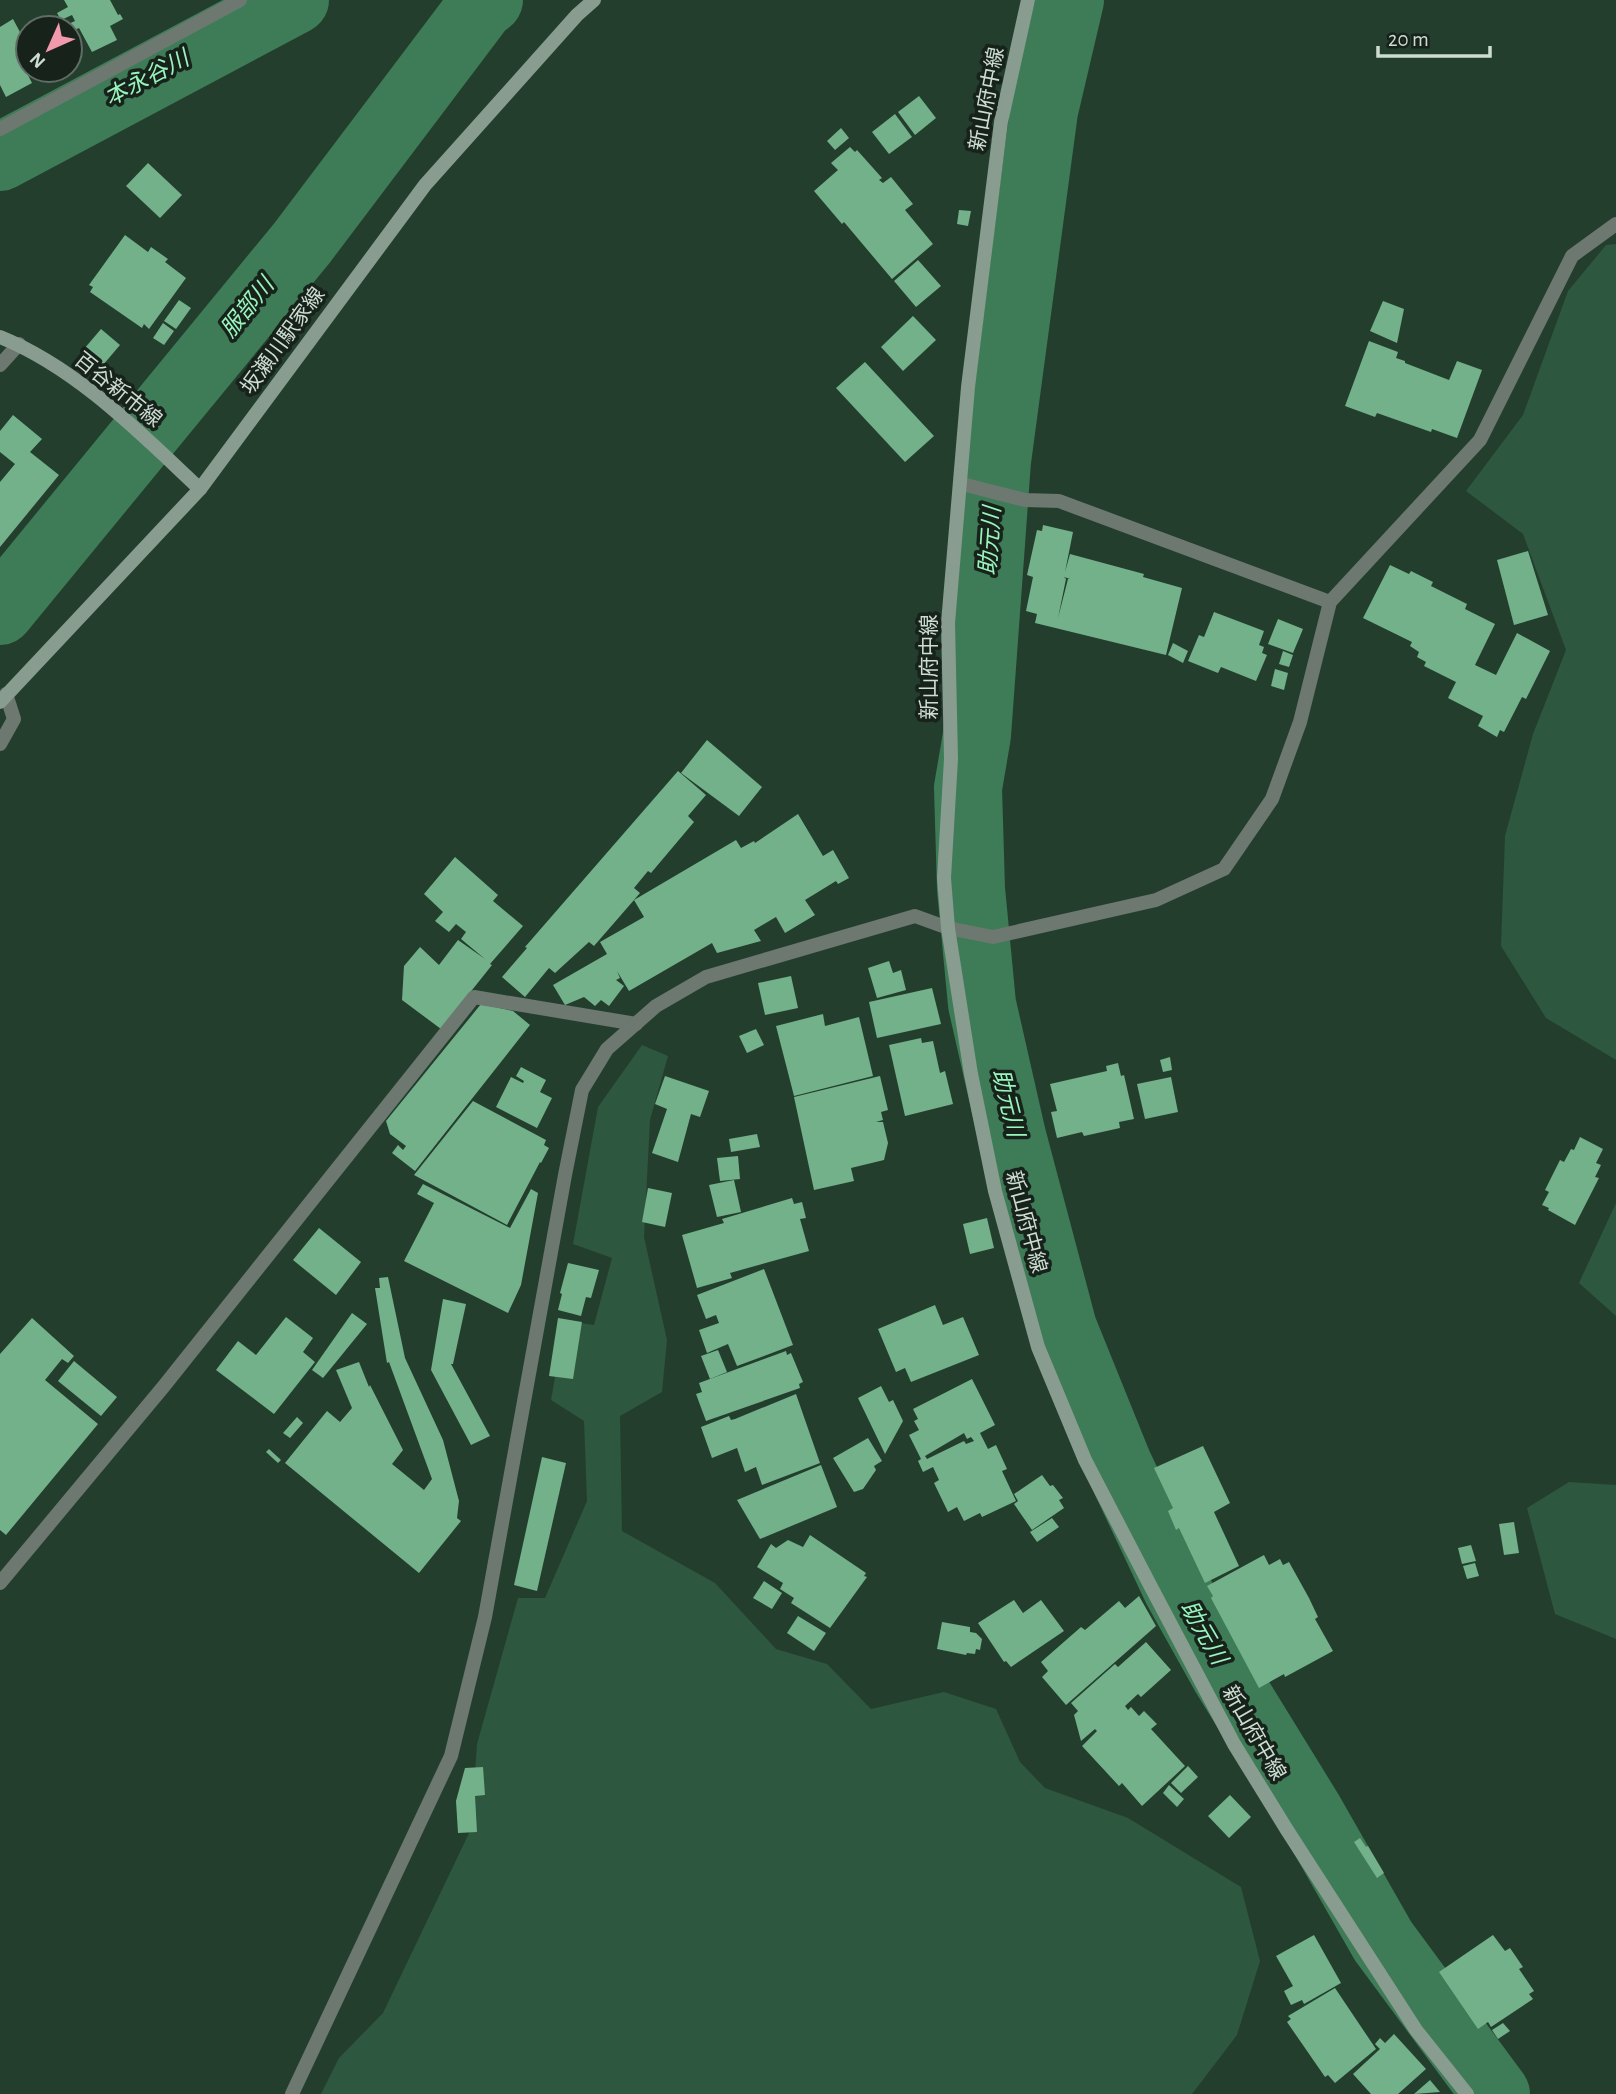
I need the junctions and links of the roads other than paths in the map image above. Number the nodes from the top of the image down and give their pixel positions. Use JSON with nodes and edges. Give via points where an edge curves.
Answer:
{"nodes":[{"id":1,"x":240,"y":0,"type":"edge"},
{"id":2,"x":594,"y":0,"type":"edge"},
{"id":3,"x":1028,"y":0,"type":"edge"},
{"id":4,"x":0,"y":130,"type":"edge"},
{"id":5,"x":1616,"y":224,"type":"edge"},
{"id":6,"x":0,"y":337,"type":"edge"},
{"id":7,"x":19,"y":344,"type":"junction"},
{"id":8,"x":0,"y":365,"type":"edge"},
{"id":9,"x":962,"y":484,"type":"junction"},
{"id":10,"x":200,"y":489,"type":"junction"},
{"id":11,"x":1330,"y":601,"type":"junction"},
{"id":12,"x":3,"y":698,"type":"edge"},
{"id":13,"x":0,"y":744,"type":"edge"},
{"id":14,"x":948,"y":928,"type":"junction"},
{"id":15,"x":636,"y":1024,"type":"junction"},
{"id":16,"x":0,"y":1583,"type":"edge"},
{"id":17,"x":292,"y":2094,"type":"edge"},
{"id":18,"x":1467,"y":2094,"type":"edge"}],
"edges":[{"from":1,"to":4,"type":"street"},
{"from":2,"to":10,"type":"main road","name":"坂瀬川駅家線","via":[[425,185]]},
{"from":3,"to":9,"type":"main road","name":"新山府中線","via":[[1001,122],[968,387]]},
{"from":5,"to":11,"type":"street","via":[[1572,256],[1480,440]]},
{"from":6,"to":7,"type":"main road","name":"百谷新市線"},
{"from":7,"to":8,"type":"street"},
{"from":7,"to":10,"type":"main road","name":"百谷新市線","via":[[104,402]]},
{"from":9,"to":11,"type":"street","via":[[1024,500],[1059,501]]},
{"from":9,"to":14,"type":"main road","name":"新山府中線","via":[[948,623],[951,760],[944,878]]},
{"from":10,"to":12,"type":"main road","name":"坂瀬川駅家線"},
{"from":11,"to":14,"type":"street","via":[[1300,722],[1272,799],[1224,869],[1156,900],[993,937]]},
{"from":12,"to":13,"type":"street","via":[[15,719]]},
{"from":14,"to":15,"type":"street","via":[[915,916],[706,977],[656,1006]]},
{"from":14,"to":18,"type":"main road","name":"新山府中線","via":[[995,1191],[1038,1347],[1086,1460],[1234,1744],[1416,2030]]},
{"from":15,"to":16,"type":"street","via":[[474,997],[164,1386]]},
{"from":15,"to":17,"type":"street","via":[[607,1049],[582,1090],[485,1617],[451,1756]]}]}
